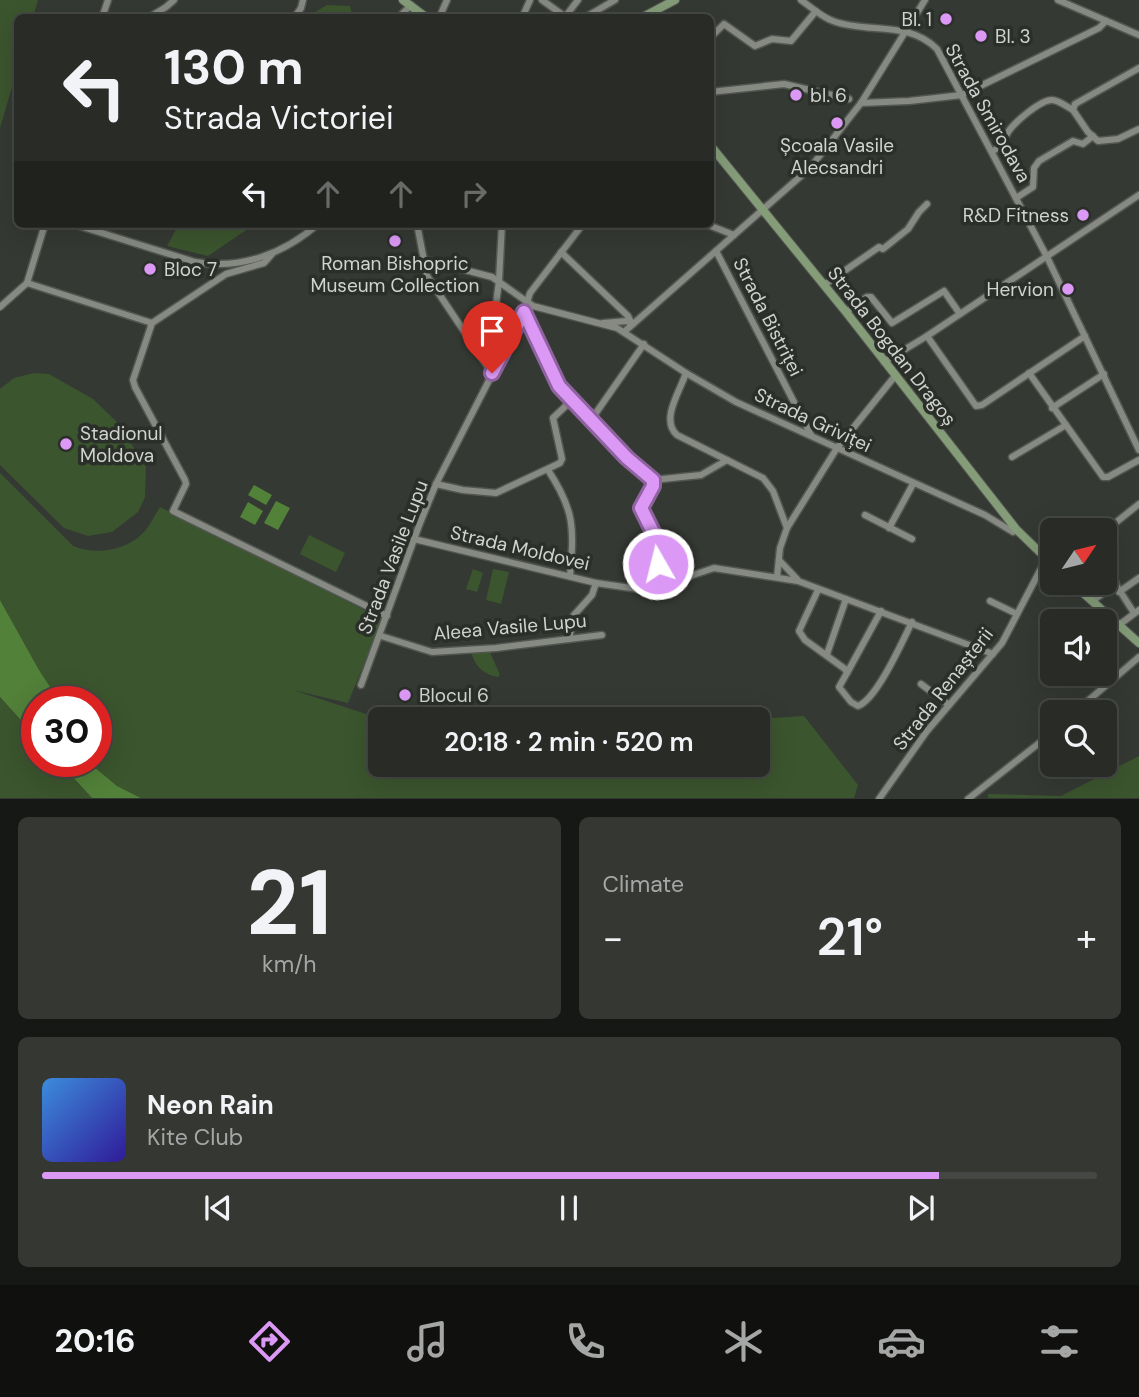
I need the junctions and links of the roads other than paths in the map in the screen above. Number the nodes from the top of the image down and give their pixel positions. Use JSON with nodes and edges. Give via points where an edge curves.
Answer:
{"nodes":[{"id":1,"x":174,"y":0,"type":"edge"},
{"id":2,"x":542,"y":0,"type":"edge"},
{"id":3,"x":615,"y":0,"type":"edge"},
{"id":4,"x":675,"y":0,"type":"edge"},
{"id":5,"x":801,"y":0,"type":"edge"},
{"id":6,"x":926,"y":0,"type":"edge"},
{"id":7,"x":1058,"y":0,"type":"edge"},
{"id":8,"x":407,"y":2,"type":"edge"},
{"id":9,"x":816,"y":11,"type":"junction"},
{"id":10,"x":155,"y":14,"type":"edge"},
{"id":11,"x":423,"y":14,"type":"edge"},
{"id":12,"x":562,"y":14,"type":"edge"},
{"id":13,"x":591,"y":14,"type":"edge"},
{"id":14,"x":649,"y":14,"type":"edge"},
{"id":15,"x":1107,"y":21,"type":"junction"},
{"id":16,"x":907,"y":31,"type":"junction"},
{"id":17,"x":714,"y":34,"type":"edge"},
{"id":18,"x":1139,"y":35,"type":"edge"},
{"id":19,"x":1139,"y":68,"type":"edge"},
{"id":20,"x":714,"y":92,"type":"edge"},
{"id":21,"x":962,"y":95,"type":"junction"},
{"id":22,"x":849,"y":99,"type":"dead end"},
{"id":23,"x":861,"y":103,"type":"junction"},
{"id":24,"x":1073,"y":110,"type":"junction"},
{"id":25,"x":1139,"y":129,"type":"edge"},
{"id":26,"x":1093,"y":136,"type":"junction"},
{"id":27,"x":714,"y":150,"type":"edge"},
{"id":28,"x":992,"y":151,"type":"junction"},
{"id":29,"x":1139,"y":195,"type":"edge"},
{"id":30,"x":1016,"y":198,"type":"junction"},
{"id":31,"x":928,"y":204,"type":"dead end"},
{"id":32,"x":763,"y":210,"type":"junction"},
{"id":33,"x":714,"y":227,"type":"edge"},
{"id":34,"x":44,"y":228,"type":"edge"},
{"id":35,"x":97,"y":228,"type":"edge"},
{"id":36,"x":313,"y":228,"type":"edge"},
{"id":37,"x":418,"y":228,"type":"edge"},
{"id":38,"x":502,"y":228,"type":"edge"},
{"id":39,"x":580,"y":228,"type":"edge"},
{"id":40,"x":734,"y":234,"type":"junction"},
{"id":41,"x":716,"y":251,"type":"junction"},
{"id":42,"x":561,"y":252,"type":"junction"},
{"id":43,"x":272,"y":254,"type":"junction"},
{"id":44,"x":1046,"y":257,"type":"junction"},
{"id":45,"x":423,"y":259,"type":"junction"},
{"id":46,"x":499,"y":281,"type":"junction"},
{"id":47,"x":27,"y":283,"type":"junction"},
{"id":48,"x":824,"y":285,"type":"junction"},
{"id":49,"x":526,"y":303,"type":"junction"},
{"id":50,"x":0,"y":307,"type":"edge"},
{"id":51,"x":524,"y":312,"type":"junction"},
{"id":52,"x":846,"y":312,"type":"junction"},
{"id":53,"x":960,"y":314,"type":"junction"},
{"id":54,"x":152,"y":323,"type":"junction"},
{"id":55,"x":602,"y":324,"type":"junction"},
{"id":56,"x":632,"y":324,"type":"junction"},
{"id":57,"x":624,"y":332,"type":"junction"},
{"id":58,"x":928,"y":336,"type":"junction"},
{"id":59,"x":1085,"y":336,"type":"junction"},
{"id":60,"x":644,"y":344,"type":"junction"},
{"id":61,"x":884,"y":362,"type":"junction"},
{"id":62,"x":488,"y":366,"type":"junction"},
{"id":63,"x":492,"y":373,"type":"junction"},
{"id":64,"x":686,"y":373,"type":"junction"},
{"id":65,"x":1029,"y":373,"type":"junction"},
{"id":66,"x":1104,"y":374,"type":"junction"},
{"id":67,"x":895,"y":376,"type":"junction"},
{"id":68,"x":572,"y":400,"type":"junction"},
{"id":69,"x":1052,"y":408,"type":"junction"},
{"id":70,"x":591,"y":421,"type":"junction"},
{"id":71,"x":1066,"y":425,"type":"junction"},
{"id":72,"x":811,"y":435,"type":"junction"},
{"id":73,"x":1136,"y":436,"type":"edge"},
{"id":74,"x":837,"y":448,"type":"junction"},
{"id":75,"x":1139,"y":450,"type":"edge"},
{"id":76,"x":1013,"y":457,"type":"dead end"},
{"id":77,"x":727,"y":460,"type":"junction"},
{"id":78,"x":1139,"y":460,"type":"edge"},
{"id":79,"x":548,"y":470,"type":"junction"},
{"id":80,"x":653,"y":480,"type":"junction"},
{"id":81,"x":436,"y":484,"type":"junction"},
{"id":82,"x":913,"y":484,"type":"junction"},
{"id":83,"x":1139,"y":504,"type":"edge"},
{"id":84,"x":865,"y":515,"type":"dead end"},
{"id":85,"x":1117,"y":522,"type":"edge"},
{"id":86,"x":787,"y":528,"type":"junction"},
{"id":87,"x":889,"y":528,"type":"junction"},
{"id":88,"x":1016,"y":529,"type":"junction"},
{"id":89,"x":414,"y":539,"type":"junction"},
{"id":90,"x":912,"y":539,"type":"dead end"},
{"id":91,"x":1040,"y":552,"type":"edge"},
{"id":92,"x":779,"y":560,"type":"junction"},
{"id":93,"x":570,"y":576,"type":"junction"},
{"id":94,"x":1040,"y":576,"type":"edge"},
{"id":95,"x":777,"y":577,"type":"junction"},
{"id":96,"x":1139,"y":578,"type":"edge"},
{"id":97,"x":799,"y":581,"type":"junction"},
{"id":98,"x":596,"y":583,"type":"junction"},
{"id":99,"x":1117,"y":586,"type":"edge"},
{"id":100,"x":649,"y":588,"type":"junction"},
{"id":101,"x":818,"y":590,"type":"junction"},
{"id":102,"x":1119,"y":592,"type":"junction"},
{"id":103,"x":1086,"y":595,"type":"edge"},
{"id":104,"x":1101,"y":595,"type":"edge"},
{"id":105,"x":846,"y":599,"type":"junction"},
{"id":106,"x":990,"y":601,"type":"dead end"},
{"id":107,"x":1093,"y":601,"type":"junction"},
{"id":108,"x":881,"y":611,"type":"junction"},
{"id":109,"x":1137,"y":611,"type":"edge"},
{"id":110,"x":1017,"y":614,"type":"junction"},
{"id":111,"x":387,"y":617,"type":"junction"},
{"id":112,"x":912,"y":622,"type":"junction"},
{"id":113,"x":1119,"y":625,"type":"junction"},
{"id":114,"x":602,"y":635,"type":"dead end"},
{"id":115,"x":380,"y":636,"type":"junction"},
{"id":116,"x":569,"y":639,"type":"junction"},
{"id":117,"x":1139,"y":642,"type":"edge"},
{"id":118,"x":827,"y":654,"type":"junction"},
{"id":119,"x":993,"y":654,"type":"junction"},
{"id":120,"x":1139,"y":657,"type":"edge"},
{"id":121,"x":847,"y":673,"type":"junction"},
{"id":122,"x":921,"y":684,"type":"dead end"},
{"id":123,"x":361,"y":685,"type":"dead end"},
{"id":124,"x":1089,"y":700,"type":"edge"},
{"id":125,"x":950,"y":705,"type":"junction"},
{"id":126,"x":1040,"y":742,"type":"edge"},
{"id":127,"x":879,"y":799,"type":"edge"},
{"id":128,"x":968,"y":799,"type":"edge"}],
"edges":[{"from":1,"to":10,"type":"street"},
{"from":2,"to":12,"type":"street"},
{"from":3,"to":13,"type":"street"},
{"from":4,"to":14,"type":"main road"},
{"from":5,"to":9,"type":"street"},
{"from":6,"to":16,"type":"street"},
{"from":7,"to":15,"type":"street"},
{"from":8,"to":11,"type":"main road"},
{"from":9,"to":16,"type":"street","via":[[841,24]]},
{"from":9,"to":17,"type":"street","via":[[787,42],[772,39],[755,46],[722,25]]},
{"from":15,"to":18,"type":"street"},
{"from":15,"to":21,"type":"street"},
{"from":16,"to":21,"type":"street","name":"Strada Smirodava","via":[[937,49]]},
{"from":16,"to":23,"type":"street"},
{"from":19,"to":24,"type":"street","via":[[1075,104]]},
{"from":20,"to":22,"type":"street","via":[[784,84]]},
{"from":21,"to":23,"type":"street"},
{"from":21,"to":28,"type":"street","name":"Strada Smirodava"},
{"from":23,"to":32,"type":"street","via":[[810,168]]},
{"from":24,"to":26,"type":"street"},
{"from":24,"to":28,"type":"street","via":[[1056,101],[1044,102],[1024,116]]},
{"from":25,"to":26,"type":"street","via":[[1105,142]]},
{"from":26,"to":30,"type":"street","via":[[1083,144],[1073,141],[1040,162],[1034,168],[1033,187]]},
{"from":27,"to":32,"type":"main road","name":"Strada Bogdan Dragoș"},
{"from":28,"to":30,"type":"street","name":"Strada Smirodava"},
{"from":29,"to":44,"type":"street"},
{"from":30,"to":44,"type":"street","name":"Strada Smirodava"},
{"from":31,"to":48,"type":"street","via":[[905,232]]},
{"from":32,"to":40,"type":"street"},
{"from":32,"to":48,"type":"main road","name":"Strada Bogdan Dragoș"},
{"from":33,"to":40,"type":"street"},
{"from":34,"to":47,"type":"street"},
{"from":35,"to":43,"type":"street","via":[[204,264]]},
{"from":36,"to":43,"type":"street"},
{"from":37,"to":45,"type":"street"},
{"from":38,"to":46,"type":"street"},
{"from":39,"to":42,"type":"street","name":"Strada Vasile Lupu"},
{"from":40,"to":41,"type":"street"},
{"from":41,"to":56,"type":"street"},
{"from":41,"to":72,"type":"street","name":"Strada Bistriței"},
{"from":42,"to":49,"type":"street","name":"Strada Vasile Lupu"},
{"from":42,"to":56,"type":"street"},
{"from":43,"to":54,"type":"street","via":[[264,263],[226,274]]},
{"from":44,"to":53,"type":"street"},
{"from":44,"to":59,"type":"street","name":"Strada Smirodava"},
{"from":45,"to":46,"type":"street","name":"Strada Griviței"},
{"from":45,"to":62,"type":"street","via":[[427,276]]},
{"from":46,"to":49,"type":"street","name":"Strada Griviței"},
{"from":46,"to":62,"type":"street"},
{"from":47,"to":50,"type":"street"},
{"from":47,"to":54,"type":"street"},
{"from":48,"to":52,"type":"main road","name":"Strada Bogdan Dragoș"},
{"from":49,"to":51,"type":"street","name":"Strada Vasile Lupu"},
{"from":49,"to":55,"type":"street","name":"Strada Griviței"},
{"from":51,"to":63,"type":"street","name":"Strada Vasile Lupu"},
{"from":51,"to":68,"type":"street","via":[[554,377]]},
{"from":52,"to":53,"type":"street","via":[[872,297],[892,323],[944,291]]},
{"from":52,"to":61,"type":"main road","name":"Strada Bogdan Dragoș"},
{"from":53,"to":58,"type":"street"},
{"from":54,"to":111,"type":"street","via":[[134,375],[135,387],[185,480],[173,510]]},
{"from":55,"to":56,"type":"street","name":"Strada Griviței"},
{"from":55,"to":57,"type":"street","name":"Strada Griviței"},
{"from":56,"to":57,"type":"street"},
{"from":57,"to":60,"type":"street","name":"Strada Griviței"},
{"from":58,"to":61,"type":"street"},
{"from":58,"to":65,"type":"street","via":[[976,406]]},
{"from":59,"to":65,"type":"street"},
{"from":59,"to":66,"type":"street","name":"Strada Smirodava"},
{"from":60,"to":64,"type":"street","name":"Strada Griviței"},
{"from":60,"to":70,"type":"street"},
{"from":61,"to":67,"type":"main road","name":"Strada Bogdan Dragoș"},
{"from":62,"to":63,"type":"street"},
{"from":63,"to":81,"type":"street","name":"Strada Vasile Lupu"},
{"from":64,"to":72,"type":"street","name":"Strada Griviței","via":[[736,402]]},
{"from":64,"to":77,"type":"street","via":[[669,426],[677,435]]},
{"from":65,"to":69,"type":"street"},
{"from":66,"to":69,"type":"street"},
{"from":66,"to":73,"type":"street","name":"Strada Smirodava"},
{"from":67,"to":74,"type":"street"},
{"from":67,"to":88,"type":"main road","name":"Strada Bogdan Dragoș"},
{"from":68,"to":70,"type":"street"},
{"from":68,"to":79,"type":"street","via":[[553,418],[562,459]]},
{"from":69,"to":71,"type":"street"},
{"from":70,"to":80,"type":"street"},
{"from":71,"to":76,"type":"street"},
{"from":71,"to":78,"type":"street","via":[[1104,477]]},
{"from":72,"to":74,"type":"street","name":"Strada Griviței"},
{"from":73,"to":75,"type":"street","name":"Strada Smirodava"},
{"from":74,"to":82,"type":"street","name":"Strada Griviței"},
{"from":74,"to":86,"type":"street"},
{"from":77,"to":80,"type":"street","via":[[701,475]]},
{"from":77,"to":86,"type":"street","via":[[767,481]]},
{"from":79,"to":81,"type":"street","via":[[496,493]]},
{"from":79,"to":93,"type":"street","via":[[569,507]]},
{"from":80,"to":100,"type":"street","via":[[641,508],[660,546]]},
{"from":81,"to":89,"type":"street","name":"Strada Vasile Lupu"},
{"from":82,"to":87,"type":"street"},
{"from":82,"to":88,"type":"street","name":"Strada Griviței","via":[[1013,532]]},
{"from":83,"to":85,"type":"street"},
{"from":84,"to":87,"type":"street"},
{"from":86,"to":92,"type":"street"},
{"from":87,"to":90,"type":"street"},
{"from":88,"to":91,"type":"main road","name":"Strada Bogdan Dragoș"},
{"from":89,"to":93,"type":"street","name":"Strada Moldovei"},
{"from":89,"to":111,"type":"street","name":"Strada Vasile Lupu"},
{"from":92,"to":95,"type":"street"},
{"from":92,"to":97,"type":"street"},
{"from":93,"to":98,"type":"street","name":"Strada Moldovei"},
{"from":94,"to":110,"type":"street","name":"Strada Renașterii"},
{"from":95,"to":97,"type":"street","name":"Strada Moldovei"},
{"from":95,"to":100,"type":"street","name":"Strada Moldovei","via":[[714,568]]},
{"from":96,"to":102,"type":"street"},
{"from":97,"to":101,"type":"street"},
{"from":98,"to":100,"type":"street","name":"Strada Moldovei"},
{"from":98,"to":116,"type":"street","via":[[592,595],[573,615]]},
{"from":99,"to":102,"type":"street"},
{"from":101,"to":105,"type":"street"},
{"from":101,"to":118,"type":"street","via":[[799,631]]},
{"from":102,"to":109,"type":"street"},
{"from":103,"to":107,"type":"main road"},
{"from":104,"to":107,"type":"street"},
{"from":105,"to":108,"type":"street"},
{"from":105,"to":118,"type":"street"},
{"from":106,"to":110,"type":"street"},
{"from":107,"to":113,"type":"main road"},
{"from":108,"to":112,"type":"street"},
{"from":108,"to":121,"type":"street"},
{"from":109,"to":113,"type":"street"},
{"from":110,"to":119,"type":"street","name":"Strada Renașterii"},
{"from":111,"to":115,"type":"street","name":"Strada Vasile Lupu"},
{"from":112,"to":119,"type":"street"},
{"from":112,"to":121,"type":"street","via":[[881,679],[858,706],[839,687]]},
{"from":113,"to":117,"type":"main road"},
{"from":114,"to":116,"type":"street","name":"Aleea Vasile Lupu"},
{"from":115,"to":116,"type":"street","name":"Aleea Vasile Lupu","via":[[432,652]]},
{"from":115,"to":123,"type":"street","name":"Strada Vasile Lupu"},
{"from":118,"to":121,"type":"street"},
{"from":119,"to":125,"type":"street","name":"Strada Renașterii"},
{"from":120,"to":124,"type":"street"},
{"from":122,"to":125,"type":"street"},
{"from":125,"to":127,"type":"street","name":"Strada Renașterii"},
{"from":126,"to":128,"type":"street"}]}
